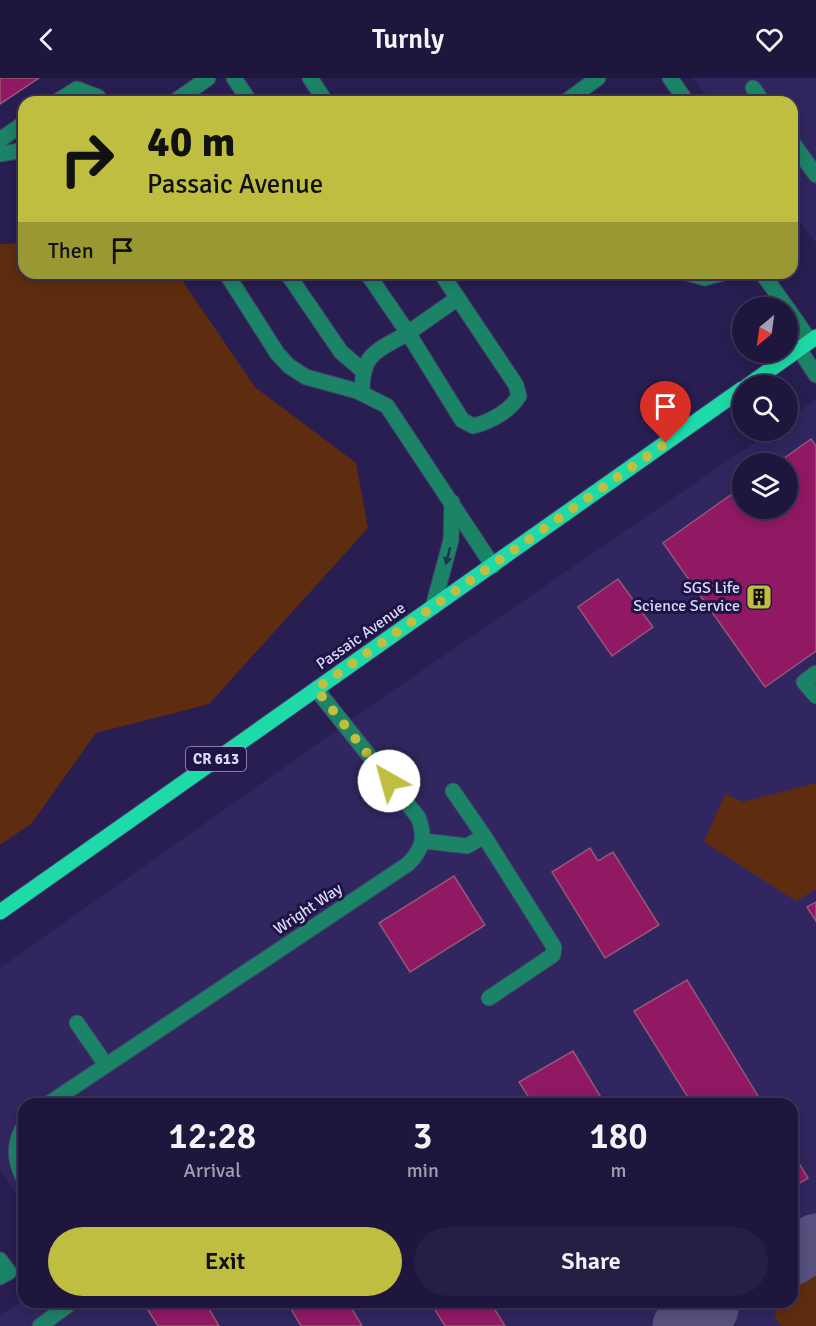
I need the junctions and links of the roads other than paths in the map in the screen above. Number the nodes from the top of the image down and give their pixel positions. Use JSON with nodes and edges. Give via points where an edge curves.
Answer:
{"nodes":[{"id":1,"x":208,"y":78,"type":"edge"},
{"id":2,"x":234,"y":78,"type":"edge"},
{"id":3,"x":310,"y":78,"type":"edge"},
{"id":4,"x":598,"y":78,"type":"edge"},
{"id":5,"x":670,"y":78,"type":"edge"},
{"id":6,"x":753,"y":88,"type":"dead end"},
{"id":7,"x":66,"y":96,"type":"edge"},
{"id":8,"x":95,"y":96,"type":"edge"},
{"id":9,"x":182,"y":96,"type":"edge"},
{"id":10,"x":246,"y":96,"type":"edge"},
{"id":11,"x":322,"y":96,"type":"edge"},
{"id":12,"x":573,"y":96,"type":"edge"},
{"id":13,"x":683,"y":96,"type":"edge"},
{"id":14,"x":759,"y":96,"type":"edge"},
{"id":15,"x":18,"y":127,"type":"edge"},
{"id":16,"x":0,"y":140,"type":"edge"},
{"id":17,"x":798,"y":150,"type":"edge"},
{"id":18,"x":18,"y":151,"type":"edge"},
{"id":19,"x":0,"y":154,"type":"edge"},
{"id":20,"x":816,"y":175,"type":"edge"},
{"id":21,"x":230,"y":279,"type":"edge"},
{"id":22,"x":291,"y":279,"type":"edge"},
{"id":23,"x":371,"y":279,"type":"edge"},
{"id":24,"x":445,"y":279,"type":"edge"},
{"id":25,"x":766,"y":279,"type":"edge"},
{"id":26,"x":779,"y":297,"type":"edge"},
{"id":27,"x":458,"y":298,"type":"junction"},
{"id":28,"x":798,"y":326,"type":"edge"},
{"id":29,"x":408,"y":333,"type":"junction"},
{"id":30,"x":808,"y":342,"type":"edge"},
{"id":31,"x":362,"y":370,"type":"junction"},
{"id":32,"x":762,"y":375,"type":"edge"},
{"id":33,"x":816,"y":375,"type":"edge"},
{"id":34,"x":362,"y":393,"type":"junction"},
{"id":35,"x":732,"y":395,"type":"edge"},
{"id":36,"x":452,"y":502,"type":"junction"},
{"id":37,"x":493,"y":566,"type":"junction"},
{"id":38,"x":433,"y":607,"type":"junction"},
{"id":39,"x":816,"y":673,"type":"edge"},
{"id":40,"x":316,"y":689,"type":"junction"},
{"id":41,"x":816,"y":696,"type":"edge"},
{"id":42,"x":453,"y":791,"type":"dead end"},
{"id":43,"x":484,"y":836,"type":"junction"},
{"id":44,"x":424,"y":842,"type":"junction"},
{"id":45,"x":0,"y":912,"type":"edge"},
{"id":46,"x":489,"y":998,"type":"dead end"},
{"id":47,"x":77,"y":1023,"type":"dead end"},
{"id":48,"x":106,"y":1065,"type":"junction"},
{"id":49,"x":57,"y":1098,"type":"edge"},
{"id":50,"x":18,"y":1141,"type":"edge"},
{"id":51,"x":18,"y":1167,"type":"edge"},
{"id":52,"x":0,"y":1260,"type":"edge"},
{"id":53,"x":0,"y":1277,"type":"edge"},
{"id":54,"x":65,"y":1308,"type":"edge"},
{"id":55,"x":47,"y":1324,"type":"edge"}],
"edges":[{"from":1,"to":9,"type":"street"},
{"from":2,"to":10,"type":"street"},
{"from":3,"to":11,"type":"street"},
{"from":4,"to":12,"type":"street"},
{"from":5,"to":13,"type":"street"},
{"from":6,"to":14,"type":"street"},
{"from":7,"to":8,"type":"street","via":[[77,89]]},
{"from":15,"to":16,"type":"street"},
{"from":17,"to":20,"type":"street"},
{"from":18,"to":19,"type":"street"},
{"from":21,"to":34,"type":"street","via":[[289,366],[306,377]]},
{"from":22,"to":31,"type":"street","via":[[341,352]]},
{"from":23,"to":29,"type":"street"},
{"from":24,"to":27,"type":"street"},
{"from":25,"to":26,"type":"street"},
{"from":27,"to":29,"type":"street"},
{"from":27,"to":29,"type":"street","via":[[516,385],[519,396],[514,404],[485,423],[473,426],[462,420]]},
{"from":28,"to":30,"type":"street"},
{"from":29,"to":31,"type":"street","via":[[372,354]]},
{"from":30,"to":32,"type":"main road"},
{"from":30,"to":33,"type":"street"},
{"from":31,"to":34,"type":"street"},
{"from":34,"to":36,"type":"street","via":[[392,412]]},
{"from":35,"to":37,"type":"main road","name":"Passaic Avenue","number":"CR 613"},
{"from":36,"to":37,"type":"street"},
{"from":36,"to":38,"type":"street","one_way":true,"via":[[452,540]]},
{"from":37,"to":38,"type":"main road","name":"Passaic Avenue","number":"CR 613"},
{"from":38,"to":40,"type":"main road","name":"Passaic Avenue","number":"CR 613"},
{"from":39,"to":41,"type":"street","via":[[804,682]]},
{"from":40,"to":44,"type":"street","via":[[418,817]]},
{"from":40,"to":45,"type":"main road","name":"Passaic Avenue","number":"CR 613"},
{"from":42,"to":43,"type":"street"},
{"from":43,"to":44,"type":"street","via":[[467,846]]},
{"from":43,"to":46,"type":"street","via":[[554,947],[553,955]]},
{"from":44,"to":48,"type":"street","name":"Wright Way","via":[[408,864]]},
{"from":47,"to":48,"type":"street"},
{"from":48,"to":49,"type":"street","name":"Wright Way"},
{"from":50,"to":51,"type":"street"},
{"from":52,"to":53,"type":"street","via":[[9,1272]]},
{"from":54,"to":55,"type":"street"}]}
